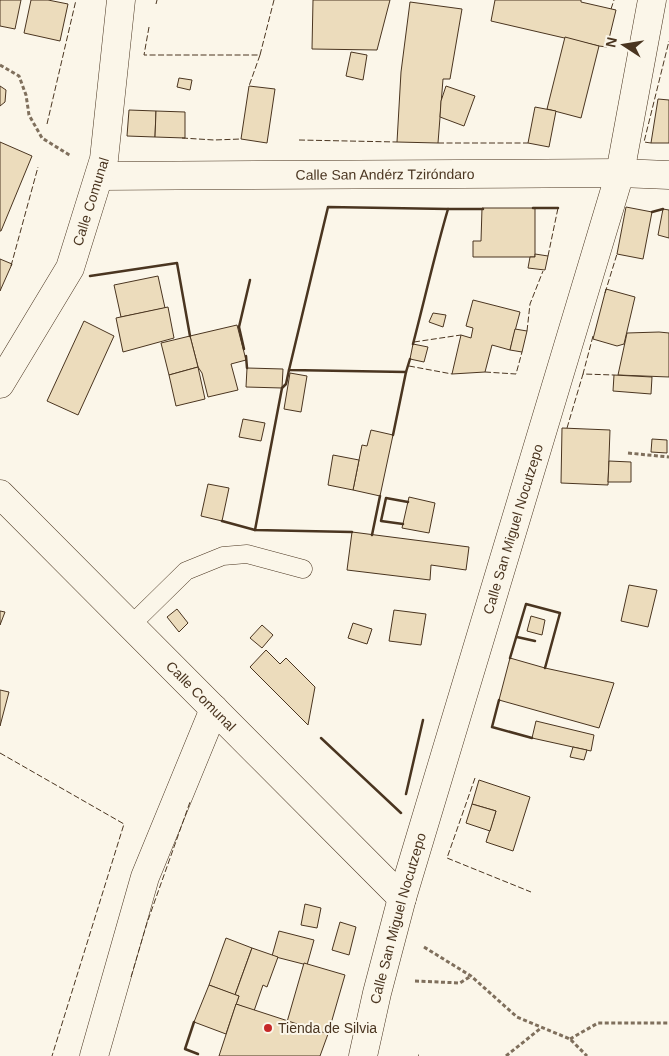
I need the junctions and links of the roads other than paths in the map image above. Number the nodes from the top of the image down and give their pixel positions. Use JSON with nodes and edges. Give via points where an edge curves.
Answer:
{"nodes":[{"id":1,"x":121,"y":0,"type":"edge"},
{"id":2,"x":652,"y":0,"type":"edge"},
{"id":3,"x":102,"y":168,"type":"junction"},
{"id":4,"x":620,"y":173,"type":"junction"},
{"id":5,"x":669,"y":175,"type":"edge"},
{"id":6,"x":0,"y":384,"type":"edge"},
{"id":7,"x":0,"y":494,"type":"edge"},
{"id":8,"x":303,"y":569,"type":"dead end"},
{"id":9,"x":131,"y":625,"type":"junction"},
{"id":10,"x":214,"y":709,"type":"junction"},
{"id":11,"x":402,"y":898,"type":"junction"},
{"id":12,"x":94,"y":1056,"type":"edge"},
{"id":13,"x":363,"y":1056,"type":"edge"}],
"edges":[{"from":1,"to":3,"type":"street","name":"Calle Comunal"},
{"from":2,"to":4,"type":"street","name":"Calle San Miguel Nocutzepo"},
{"from":3,"to":4,"type":"street","name":"Calle San Andérz Tziróndaro"},
{"from":3,"to":6,"type":"street","name":"Calle Comunal","via":[[70,268]]},
{"from":4,"to":5,"type":"street","name":"Calle San Andérz Tziróndaro"},
{"from":4,"to":11,"type":"street","name":"Calle San Miguel Nocutzepo"},
{"from":7,"to":9,"type":"street","name":"Calle Comunal"},
{"from":8,"to":9,"type":"lane","via":[[247,554],[223,556],[186,571]]},
{"from":9,"to":10,"type":"street","name":"Calle Comunal"},
{"from":10,"to":11,"type":"street","name":"Calle Comunal"},
{"from":10,"to":12,"type":"street","via":[[145,877]]},
{"from":11,"to":13,"type":"street","name":"Calle San Miguel Nocutzepo"}]}
